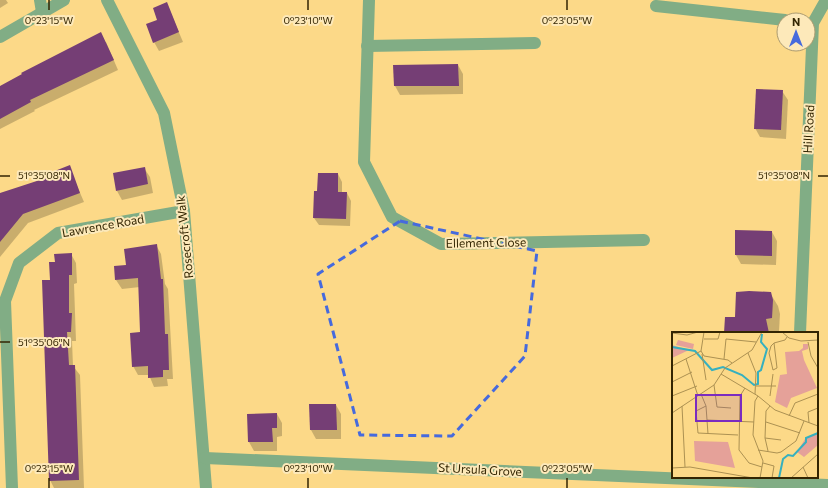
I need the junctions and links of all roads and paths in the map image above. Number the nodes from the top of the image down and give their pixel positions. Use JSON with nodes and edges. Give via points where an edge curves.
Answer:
{"nodes":[{"id":1,"x":40,"y":0,"type":"edge"},
{"id":2,"x":64,"y":0,"type":"edge"},
{"id":3,"x":108,"y":0,"type":"edge"},
{"id":4,"x":368,"y":0,"type":"edge"},
{"id":5,"x":826,"y":0,"type":"edge"},
{"id":6,"x":656,"y":6,"type":"dead end"},
{"id":7,"x":42,"y":12,"type":"junction"},
{"id":8,"x":816,"y":15,"type":"edge"},
{"id":9,"x":776,"y":19,"type":"edge"},
{"id":10,"x":0,"y":37,"type":"edge"},
{"id":11,"x":535,"y":43,"type":"dead end"},
{"id":12,"x":367,"y":46,"type":"junction"},
{"id":13,"x":810,"y":52,"type":"edge"},
{"id":14,"x":184,"y":212,"type":"junction"},
{"id":15,"x":644,"y":240,"type":"dead end"},
{"id":16,"x":800,"y":332,"type":"edge"},
{"id":17,"x":204,"y":458,"type":"junction"},
{"id":18,"x":672,"y":478,"type":"edge"},
{"id":19,"x":675,"y":478,"type":"edge"},
{"id":20,"x":793,"y":483,"type":"edge"},
{"id":21,"x":828,"y":485,"type":"edge"},
{"id":22,"x":12,"y":488,"type":"edge"},
{"id":23,"x":206,"y":488,"type":"edge"}],
"edges":[{"from":1,"to":7,"type":"street"},
{"from":2,"to":7,"type":"street"},
{"from":3,"to":14,"type":"street","name":"Rosecroft Walk","via":[[164,113]]},
{"from":4,"to":12,"type":"street","name":"Ellement Close"},
{"from":5,"to":8,"type":"street","name":"Hill Road"},
{"from":6,"to":9,"type":"street"},
{"from":7,"to":10,"type":"street"},
{"from":11,"to":12,"type":"street"},
{"from":12,"to":15,"type":"street","name":"Ellement Close","via":[[364,162],[392,217],[441,244]]},
{"from":13,"to":16,"type":"street","name":"Hill Road"},
{"from":14,"to":17,"type":"street","name":"Rosecroft Walk"},
{"from":14,"to":22,"type":"street","name":"Lawrence Road","via":[[58,233],[19,263],[5,301]]},
{"from":17,"to":18,"type":"street","name":"St Ursula Grove"},
{"from":17,"to":23,"type":"street","name":"Rosecroft Walk"},
{"from":19,"to":20,"type":"street","name":"St Ursula Grove"},
{"from":20,"to":21,"type":"street","name":"St Ursula Grove"}]}
